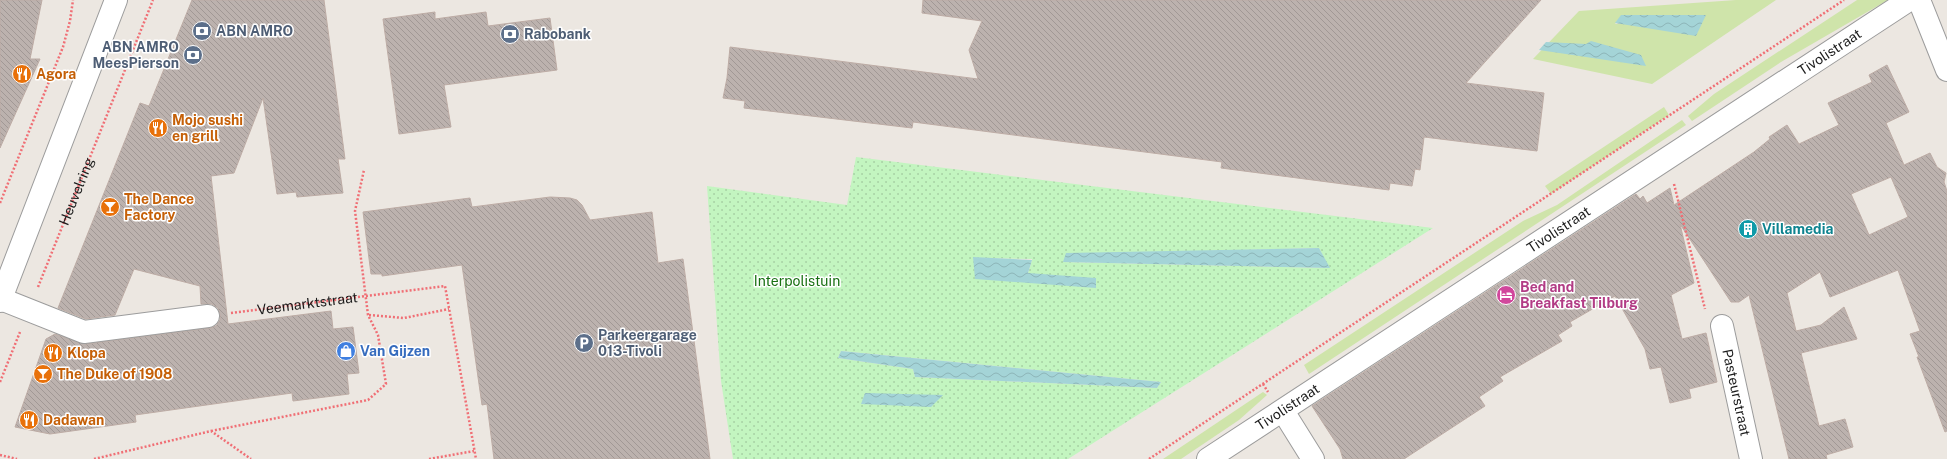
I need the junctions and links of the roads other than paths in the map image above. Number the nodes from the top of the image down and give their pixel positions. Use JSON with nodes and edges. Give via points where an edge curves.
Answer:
{"nodes":[{"id":1,"x":116,"y":0,"type":"edge"},
{"id":2,"x":1909,"y":0,"type":"edge"},
{"id":3,"x":1919,"y":0,"type":"edge"},
{"id":4,"x":1947,"y":70,"type":"edge"},
{"id":5,"x":0,"y":300,"type":"edge"},
{"id":6,"x":208,"y":316,"type":"road end"},
{"id":7,"x":1722,"y":326,"type":"road end"},
{"id":8,"x":1283,"y":411,"type":"junction"},
{"id":9,"x":1208,"y":459,"type":"edge"},
{"id":10,"x":1313,"y":459,"type":"edge"},
{"id":11,"x":1751,"y":459,"type":"edge"}],
"edges":[{"from":1,"to":5,"type":"street"},
{"from":2,"to":8,"type":"street","name":"Tivolistraat"},
{"from":3,"to":4,"type":"street"},
{"from":5,"to":6,"type":"street","via":[[84,332]]},
{"from":7,"to":11,"type":"street","name":"Pasteurstraat"},
{"from":8,"to":9,"type":"street","name":"Tivolistraat"},
{"from":8,"to":10,"type":"street"}]}
